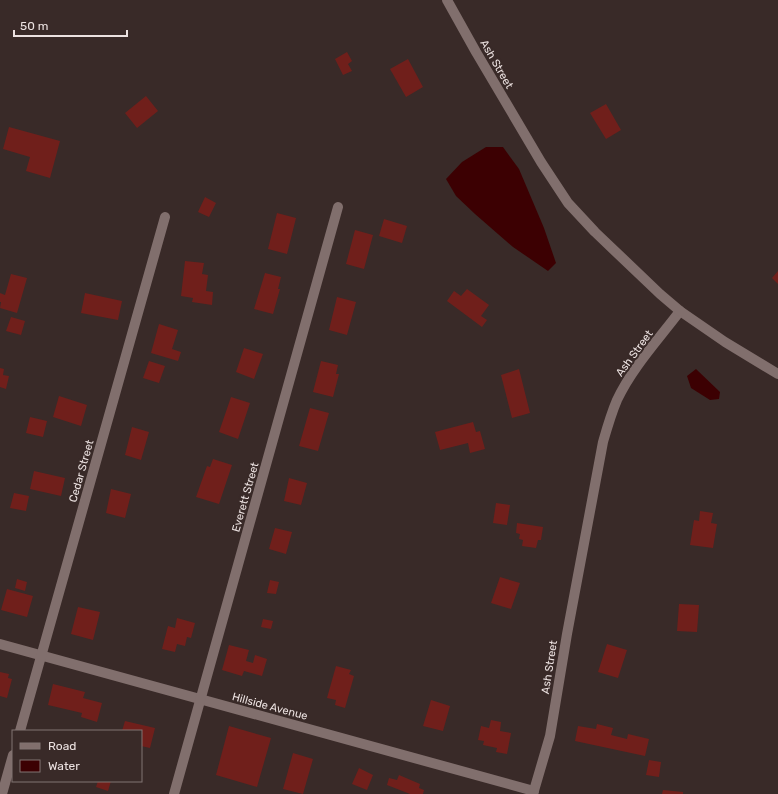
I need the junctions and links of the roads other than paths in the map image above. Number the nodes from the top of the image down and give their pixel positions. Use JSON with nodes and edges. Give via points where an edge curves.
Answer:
{"nodes":[{"id":1,"x":447,"y":0,"type":"edge"},
{"id":2,"x":338,"y":207,"type":"dead end"},
{"id":3,"x":165,"y":217,"type":"dead end"},
{"id":4,"x":680,"y":311,"type":"junction"},
{"id":5,"x":778,"y":374,"type":"edge"},
{"id":6,"x":0,"y":644,"type":"edge"},
{"id":7,"x":41,"y":655,"type":"junction"},
{"id":8,"x":201,"y":699,"type":"junction"},
{"id":9,"x":20,"y":730,"type":"edge"},
{"id":10,"x":12,"y":759,"type":"edge"},
{"id":11,"x":533,"y":793,"type":"edge"},
{"id":12,"x":2,"y":794,"type":"edge"},
{"id":13,"x":174,"y":794,"type":"edge"}],
"edges":[{"from":1,"to":4,"type":"street","name":"Ash Street","via":[[537,155],[568,203],[595,232]]},
{"from":2,"to":8,"type":"street","name":"Everett Street"},
{"from":3,"to":7,"type":"street","name":"Cedar Street"},
{"from":4,"to":5,"type":"street"},
{"from":4,"to":11,"type":"street","name":"Ash Street","via":[[626,384],[603,442],[550,736]]},
{"from":6,"to":7,"type":"street","name":"Hillside Avenue"},
{"from":7,"to":8,"type":"street","name":"Hillside Avenue"},
{"from":7,"to":9,"type":"street","name":"Cedar Street"},
{"from":8,"to":11,"type":"street","name":"Hillside Avenue"},
{"from":8,"to":13,"type":"street","name":"Everett Street"},
{"from":10,"to":12,"type":"street"}]}
